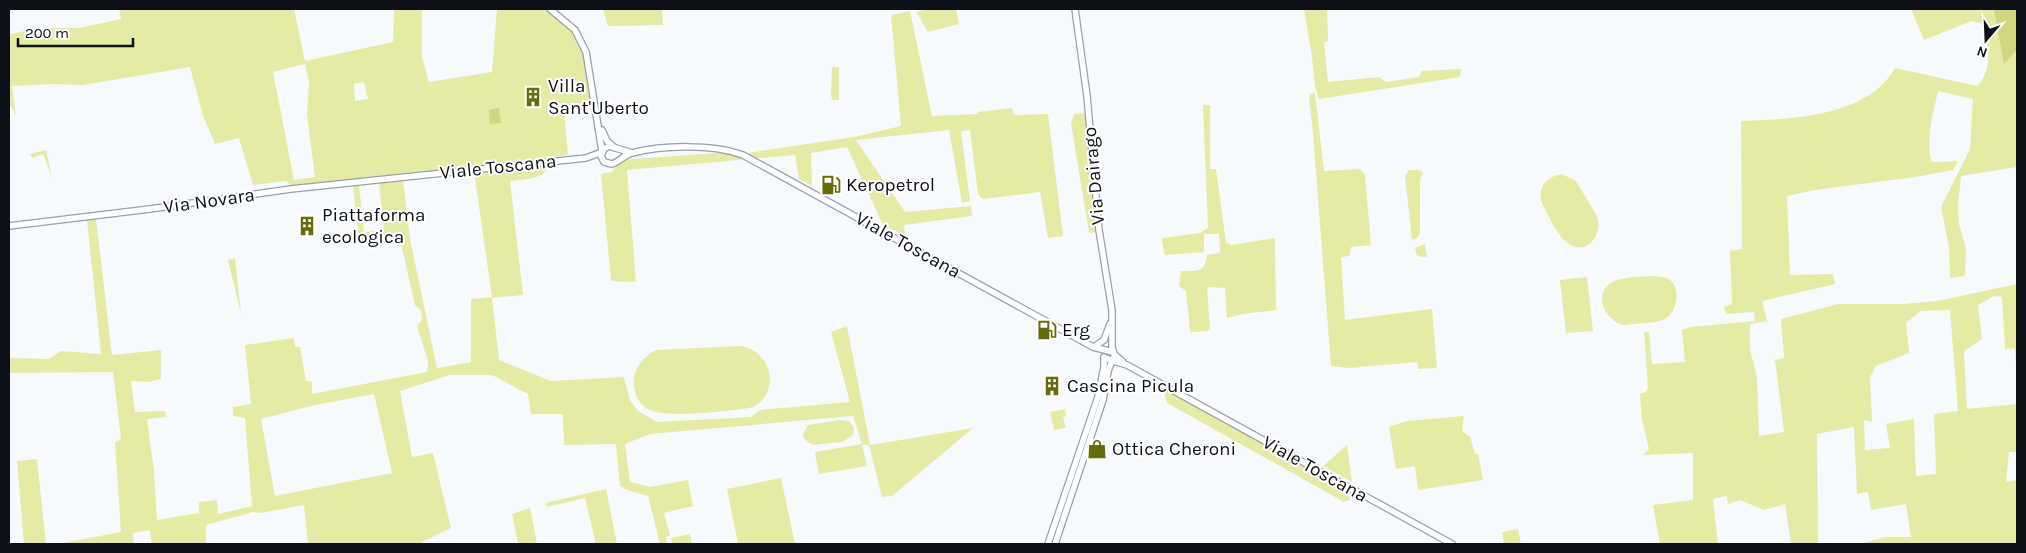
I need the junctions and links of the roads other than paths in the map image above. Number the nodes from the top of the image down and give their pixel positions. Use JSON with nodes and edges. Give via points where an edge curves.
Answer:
{"nodes":[{"id":1,"x":550,"y":9,"type":"edge"},
{"id":2,"x":1075,"y":12,"type":"edge"},
{"id":3,"x":597,"y":119,"type":"junction"},
{"id":4,"x":616,"y":148,"type":"junction"},
{"id":5,"x":602,"y":152,"type":"junction"},
{"id":6,"x":632,"y":153,"type":"junction"},
{"id":7,"x":586,"y":158,"type":"junction"},
{"id":8,"x":619,"y":160,"type":"junction"},
{"id":9,"x":604,"y":162,"type":"junction"},
{"id":10,"x":410,"y":176,"type":"joint"},
{"id":11,"x":9,"y":226,"type":"edge"},
{"id":12,"x":1112,"y":315,"type":"junction"},
{"id":13,"x":1111,"y":337,"type":"junction"},
{"id":14,"x":1093,"y":347,"type":"junction"},
{"id":15,"x":1104,"y":355,"type":"junction"},
{"id":16,"x":1113,"y":355,"type":"junction"},
{"id":17,"x":1048,"y":544,"type":"edge"},
{"id":18,"x":1055,"y":544,"type":"edge"},
{"id":19,"x":1452,"y":544,"type":"edge"}],
"edges":[{"from":1,"to":3,"type":"street","via":[[582,39]]},
{"from":2,"to":12,"type":"street","name":"Via Dairago","via":[[1087,96],[1099,230]]},
{"from":3,"to":4,"type":"street","via":[[607,141]]},
{"from":3,"to":5,"type":"street"},
{"from":4,"to":5,"type":"street","name":"Viale Toscana","via":[[606,147]]},
{"from":4,"to":6,"type":"street","name":"Viale Toscana"},
{"from":4,"to":8,"type":"street"},
{"from":5,"to":7,"type":"street","name":"Viale Toscana"},
{"from":5,"to":9,"type":"street"},
{"from":6,"to":8,"type":"street","name":"Viale Toscana"},
{"from":6,"to":14,"type":"street","name":"Viale Toscana","via":[[699,147],[746,156]]},
{"from":7,"to":9,"type":"street","name":"Viale Toscana"},
{"from":7,"to":10,"type":"street","name":"Viale Toscana"},
{"from":8,"to":9,"type":"street","name":"Viale Toscana","via":[[612,164]]},
{"from":10,"to":11,"type":"street","name":"Via Novara"},
{"from":12,"to":13,"type":"street","name":"Via Dairago"},
{"from":12,"to":14,"type":"street","via":[[1104,340]]},
{"from":13,"to":15,"type":"street"},
{"from":13,"to":16,"type":"street"},
{"from":14,"to":15,"type":"street","name":"Viale Toscana"},
{"from":15,"to":16,"type":"street","via":[[1108,360]]},
{"from":15,"to":16,"type":"street","via":[[1110,350]]},
{"from":15,"to":17,"type":"street","via":[[1098,397]]},
{"from":16,"to":18,"type":"street","via":[[1103,400]]},
{"from":16,"to":19,"type":"street","name":"Viale Toscana"}]}
